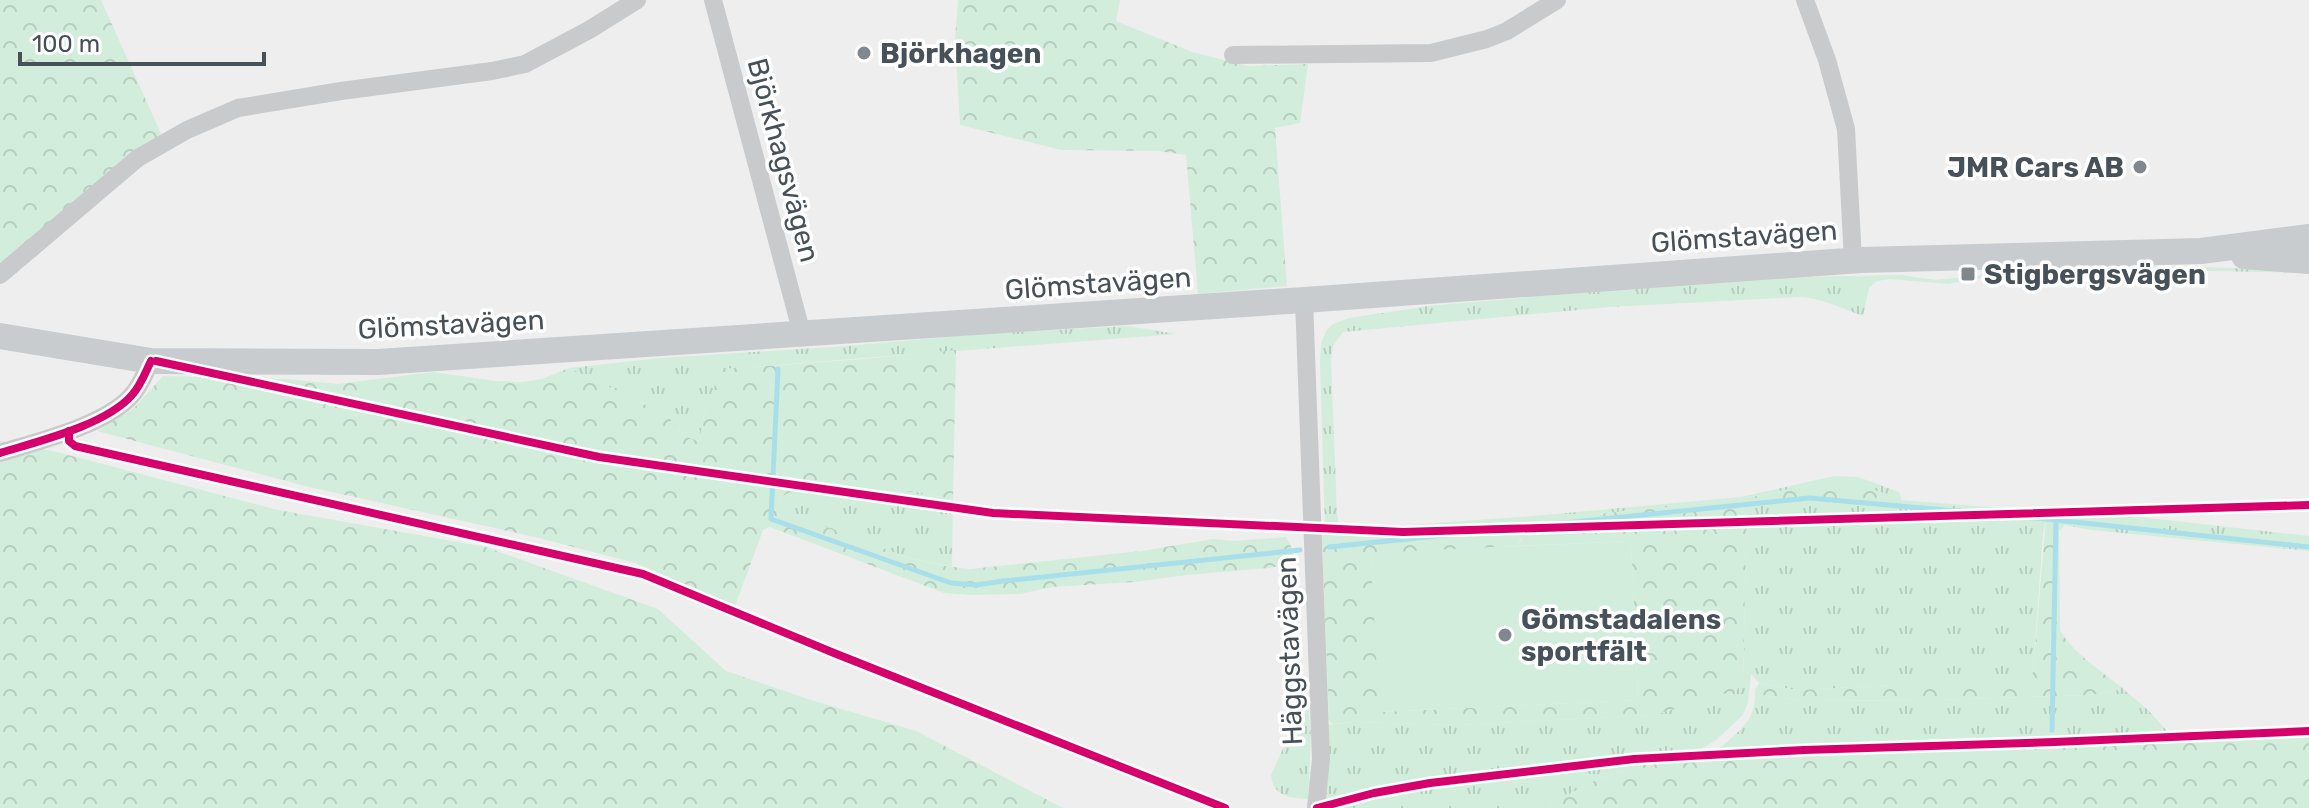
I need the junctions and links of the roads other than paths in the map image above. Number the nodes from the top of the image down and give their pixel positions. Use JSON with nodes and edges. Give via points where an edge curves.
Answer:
{"nodes":[{"id":1,"x":637,"y":0,"type":"edge"},
{"id":2,"x":713,"y":0,"type":"edge"},
{"id":3,"x":1557,"y":0,"type":"edge"},
{"id":4,"x":1805,"y":0,"type":"edge"},
{"id":5,"x":1233,"y":55,"type":"dead end"},
{"id":6,"x":2309,"y":237,"type":"edge"},
{"id":7,"x":2201,"y":251,"type":"junction"},
{"id":8,"x":1853,"y":260,"type":"junction"},
{"id":9,"x":2309,"y":261,"type":"edge"},
{"id":10,"x":0,"y":275,"type":"edge"},
{"id":11,"x":1304,"y":300,"type":"junction"},
{"id":12,"x":802,"y":334,"type":"junction"},
{"id":13,"x":0,"y":336,"type":"edge"},
{"id":14,"x":151,"y":361,"type":"junction"},
{"id":15,"x":0,"y":453,"type":"edge"},
{"id":16,"x":1316,"y":808,"type":"edge"}],
"edges":[{"from":1,"to":10,"type":"street","via":[[525,64],[291,99],[217,116],[138,158]]},
{"from":2,"to":12,"type":"street","name":"Björkhagsvägen"},
{"from":3,"to":5,"type":"street","via":[[1507,31],[1431,53]]},
{"from":4,"to":8,"type":"street","via":[[1846,129]]},
{"from":6,"to":7,"type":"main road","name":"Glömstavägen"},
{"from":7,"to":8,"type":"main road","name":"Glömstavägen"},
{"from":7,"to":9,"type":"main road","name":"Glömstavägen"},
{"from":8,"to":11,"type":"main road","name":"Glömstavägen"},
{"from":11,"to":12,"type":"main road","name":"Glömstavägen"},
{"from":11,"to":16,"type":"street","name":"Häggstavägen","via":[[1321,748]]},
{"from":12,"to":14,"type":"main road","name":"Glömstavägen","via":[[378,362]]},
{"from":13,"to":14,"type":"main road","name":"Glömstavägen"},
{"from":14,"to":15,"type":"street","via":[[140,385],[120,407],[69,431]]}]}
